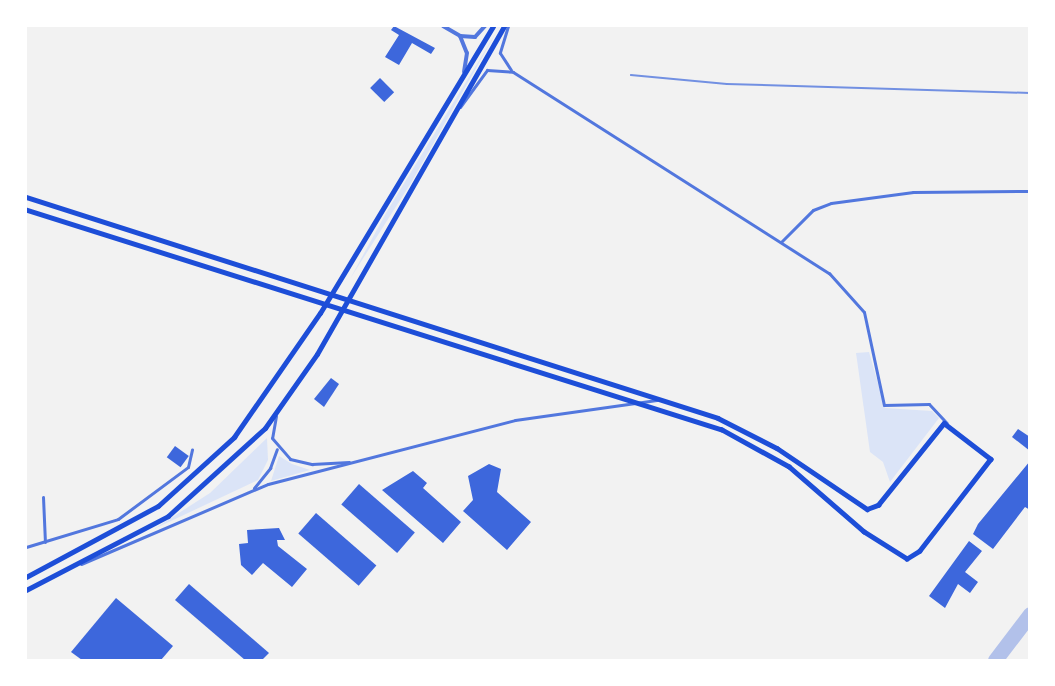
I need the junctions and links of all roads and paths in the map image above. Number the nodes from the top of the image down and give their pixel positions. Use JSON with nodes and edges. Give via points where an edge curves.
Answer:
{"nodes":[{"id":1,"x":443,"y":26,"type":"edge"},
{"id":2,"x":484,"y":26,"type":"edge"},
{"id":3,"x":493,"y":26,"type":"edge"},
{"id":4,"x":506,"y":26,"type":"edge"},
{"id":5,"x":460,"y":36,"type":"junction"},
{"id":6,"x":464,"y":72,"type":"junction"},
{"id":7,"x":513,"y":72,"type":"junction"},
{"id":8,"x":453,"y":116,"type":"junction"},
{"id":9,"x":1029,"y":192,"type":"edge"},
{"id":10,"x":26,"y":197,"type":"edge"},
{"id":11,"x":26,"y":210,"type":"edge"},
{"id":12,"x":782,"y":242,"type":"junction"},
{"id":13,"x":407,"y":316,"type":"junction"},
{"id":14,"x":402,"y":329,"type":"junction"},
{"id":15,"x":620,"y":398,"type":"junction"},
{"id":16,"x":659,"y":399,"type":"junction"},
{"id":17,"x":672,"y":404,"type":"junction"},
{"id":18,"x":642,"y":405,"type":"junction"},
{"id":19,"x":620,"y":407,"type":"junction"},
{"id":20,"x":681,"y":407,"type":"junction"},
{"id":21,"x":276,"y":413,"type":"junction"},
{"id":22,"x":668,"y":414,"type":"junction"},
{"id":23,"x":679,"y":417,"type":"junction"},
{"id":24,"x":947,"y":423,"type":"junction"},
{"id":25,"x":192,"y":449,"type":"dead end"},
{"id":26,"x":277,"y":449,"type":"junction"},
{"id":27,"x":354,"y":462,"type":"junction"},
{"id":28,"x":829,"y":484,"type":"junction"},
{"id":29,"x":253,"y":488,"type":"junction"},
{"id":30,"x":821,"y":496,"type":"junction"},
{"id":31,"x":43,"y":497,"type":"dead end"},
{"id":32,"x":45,"y":542,"type":"junction"},
{"id":33,"x":26,"y":547,"type":"edge"},
{"id":34,"x":77,"y":566,"type":"junction"},
{"id":35,"x":26,"y":577,"type":"edge"},
{"id":36,"x":26,"y":590,"type":"edge"}],
"edges":[{"from":1,"to":5,"type":"street"},
{"from":2,"to":5,"type":"street","via":[[476,37]]},
{"from":3,"to":6,"type":"highway"},
{"from":4,"to":7,"type":"street","via":[[500,53]]},
{"from":4,"to":8,"type":"highway"},
{"from":5,"to":6,"type":"street","via":[[467,53]]},
{"from":6,"to":35,"type":"highway","via":[[275,383],[195,477],[105,537]]},
{"from":7,"to":8,"type":"street","via":[[487,70]]},
{"from":7,"to":12,"type":"street"},
{"from":8,"to":21,"type":"highway","via":[[317,354]]},
{"from":9,"to":12,"type":"street","via":[[913,192],[831,203],[813,210]]},
{"from":10,"to":13,"type":"main road"},
{"from":11,"to":14,"type":"main road"},
{"from":12,"to":24,"type":"street","via":[[828,273],[858,302],[884,405],[929,404]]},
{"from":13,"to":14,"type":"main road"},
{"from":13,"to":16,"type":"main road"},
{"from":14,"to":15,"type":"main road"},
{"from":15,"to":18,"type":"main road"},
{"from":15,"to":19,"type":"street"},
{"from":16,"to":17,"type":"main road"},
{"from":16,"to":18,"type":"street"},
{"from":17,"to":20,"type":"main road"},
{"from":17,"to":22,"type":"main road"},
{"from":18,"to":19,"type":"street"},
{"from":18,"to":22,"type":"main road"},
{"from":19,"to":27,"type":"street","via":[[515,420]]},
{"from":20,"to":23,"type":"main road"},
{"from":20,"to":28,"type":"main road","via":[[755,435]]},
{"from":21,"to":26,"type":"street","via":[[272,438]]},
{"from":21,"to":34,"type":"highway","via":[[195,495]]},
{"from":22,"to":23,"type":"main road"},
{"from":23,"to":30,"type":"main road","via":[[739,438],[789,468]]},
{"from":24,"to":28,"type":"main road","via":[[875,507],[863,508]]},
{"from":24,"to":30,"type":"main road","via":[[991,459],[912,557],[900,557]]},
{"from":25,"to":32,"type":"street","via":[[188,467],[139,506],[99,529]]},
{"from":26,"to":27,"type":"street","via":[[303,463]]},
{"from":26,"to":29,"type":"street","via":[[270,468]]},
{"from":27,"to":29,"type":"street"},
{"from":28,"to":30,"type":"main road"},
{"from":29,"to":34,"type":"street"},
{"from":31,"to":32,"type":"street"},
{"from":32,"to":33,"type":"street"},
{"from":34,"to":36,"type":"highway"}]}
